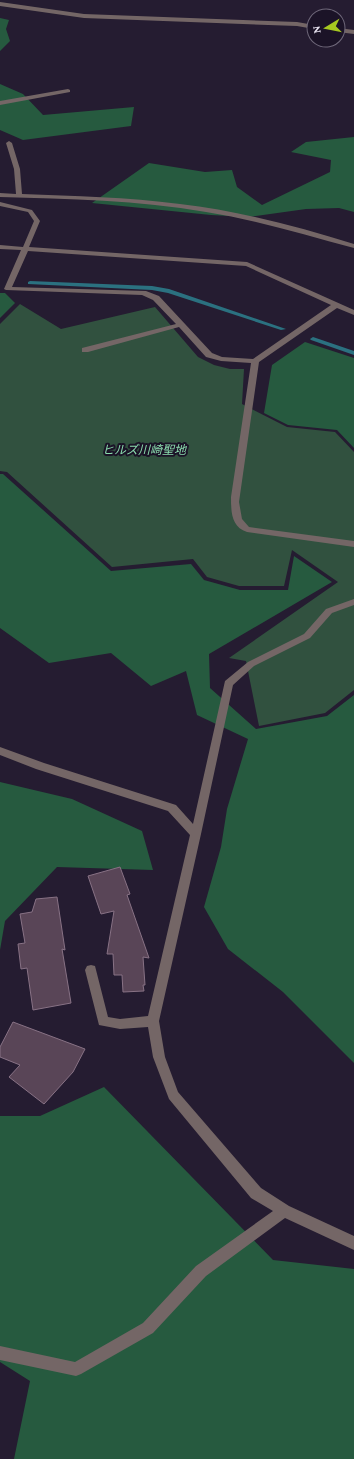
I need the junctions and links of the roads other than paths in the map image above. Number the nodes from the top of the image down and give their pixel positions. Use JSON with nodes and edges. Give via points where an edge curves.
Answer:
{"nodes":[{"id":1,"x":0,"y":4,"type":"edge"},
{"id":2,"x":306,"y":26,"type":"edge"},
{"id":3,"x":68,"y":91,"type":"dead end"},
{"id":4,"x":0,"y":103,"type":"edge"},
{"id":5,"x":9,"y":143,"type":"dead end"},
{"id":6,"x":0,"y":195,"type":"edge"},
{"id":7,"x":19,"y":195,"type":"junction"},
{"id":8,"x":0,"y":204,"type":"edge"},
{"id":9,"x":354,"y":246,"type":"edge"},
{"id":10,"x":0,"y":247,"type":"edge"},
{"id":11,"x":25,"y":248,"type":"junction"},
{"id":12,"x":336,"y":305,"type":"junction"},
{"id":13,"x":354,"y":313,"type":"edge"},
{"id":14,"x":180,"y":325,"type":"junction"},
{"id":15,"x":85,"y":350,"type":"dead end"},
{"id":16,"x":255,"y":361,"type":"junction"},
{"id":17,"x":354,"y":544,"type":"edge"},
{"id":18,"x":354,"y":602,"type":"edge"},
{"id":19,"x":0,"y":751,"type":"edge"},
{"id":20,"x":196,"y":834,"type":"junction"},
{"id":21,"x":91,"y":970,"type":"dead end"},
{"id":22,"x":153,"y":1021,"type":"junction"},
{"id":23,"x":284,"y":1211,"type":"junction"},
{"id":24,"x":354,"y":1243,"type":"edge"},
{"id":25,"x":0,"y":1353,"type":"edge"}],
"edges":[{"from":1,"to":2,"type":"street","via":[[84,16]]},
{"from":3,"to":4,"type":"street"},
{"from":5,"to":7,"type":"street","via":[[17,169]]},
{"from":6,"to":7,"type":"street"},
{"from":7,"to":9,"type":"street","via":[[118,200],[186,207],[302,231]]},
{"from":8,"to":11,"type":"street","via":[[30,211],[37,221]]},
{"from":10,"to":11,"type":"street"},
{"from":11,"to":12,"type":"street","via":[[247,264]]},
{"from":11,"to":14,"type":"street","via":[[8,289],[143,293],[156,298]]},
{"from":12,"to":13,"type":"street"},
{"from":12,"to":16,"type":"street"},
{"from":14,"to":15,"type":"street"},
{"from":14,"to":16,"type":"street","via":[[209,354],[221,359]]},
{"from":16,"to":17,"type":"street","via":[[235,497],[235,516],[239,525],[247,529]]},
{"from":18,"to":20,"type":"street","via":[[329,611],[307,636],[251,664],[228,683]]},
{"from":19,"to":20,"type":"street","via":[[172,808]]},
{"from":20,"to":22,"type":"street"},
{"from":21,"to":22,"type":"street","via":[[103,1021],[120,1024]]},
{"from":22,"to":23,"type":"street","via":[[160,1057],[173,1095],[256,1193]]},
{"from":23,"to":24,"type":"street"},
{"from":23,"to":25,"type":"street","via":[[201,1271],[148,1328],[76,1369]]}]}
